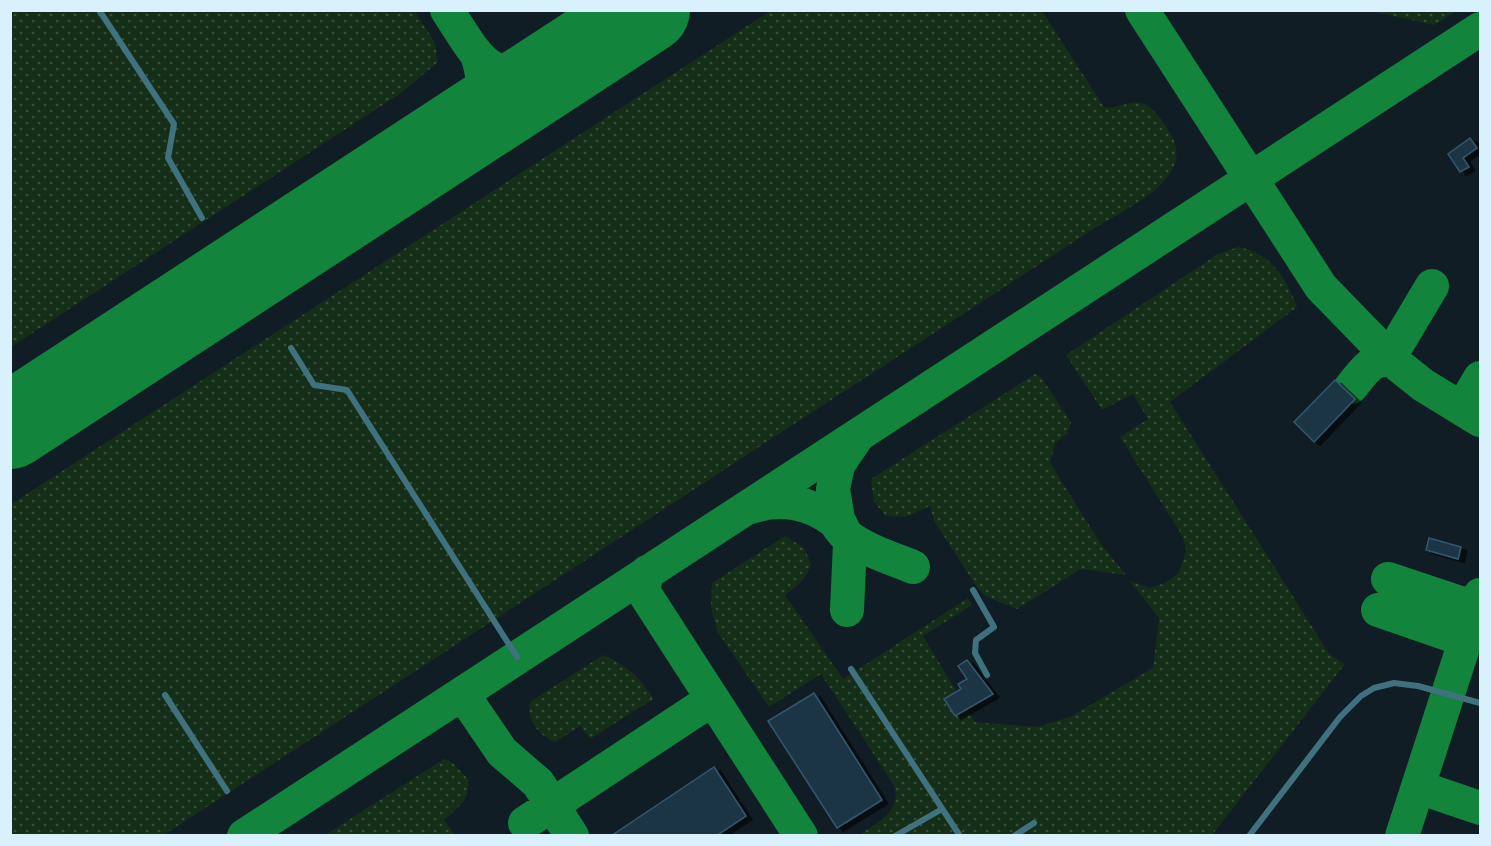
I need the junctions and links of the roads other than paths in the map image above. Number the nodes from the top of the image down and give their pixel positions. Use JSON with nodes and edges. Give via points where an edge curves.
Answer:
{"nodes":[{"id":1,"x":99,"y":10,"type":"edge"},
{"id":2,"x":202,"y":218,"type":"dead end"},
{"id":3,"x":291,"y":348,"type":"dead end"},
{"id":4,"x":973,"y":590,"type":"dead end"},
{"id":5,"x":517,"y":657,"type":"dead end"},
{"id":6,"x":851,"y":669,"type":"dead end"},
{"id":7,"x":987,"y":675,"type":"dead end"},
{"id":8,"x":165,"y":695,"type":"dead end"},
{"id":9,"x":1480,"y":703,"type":"edge"},
{"id":10,"x":227,"y":791,"type":"dead end"},
{"id":11,"x":942,"y":808,"type":"junction"},
{"id":12,"x":1034,"y":823,"type":"dead end"},
{"id":13,"x":895,"y":836,"type":"edge"},
{"id":14,"x":960,"y":836,"type":"edge"},
{"id":15,"x":1014,"y":836,"type":"edge"},
{"id":16,"x":1249,"y":836,"type":"edge"}],
"edges":[{"from":1,"to":2,"type":"lane","via":[[174,124],[168,158]]},
{"from":3,"to":5,"type":"lane","via":[[314,386],[347,390]]},
{"from":4,"to":7,"type":"lane","via":[[994,627],[976,640],[975,652]]},
{"from":6,"to":11,"type":"lane"},
{"from":8,"to":10,"type":"lane"},
{"from":9,"to":16,"type":"lane","via":[[1418,686],[1394,683],[1374,688],[1340,717]]},
{"from":11,"to":13,"type":"lane"},
{"from":11,"to":14,"type":"lane"},
{"from":12,"to":15,"type":"lane"}]}
